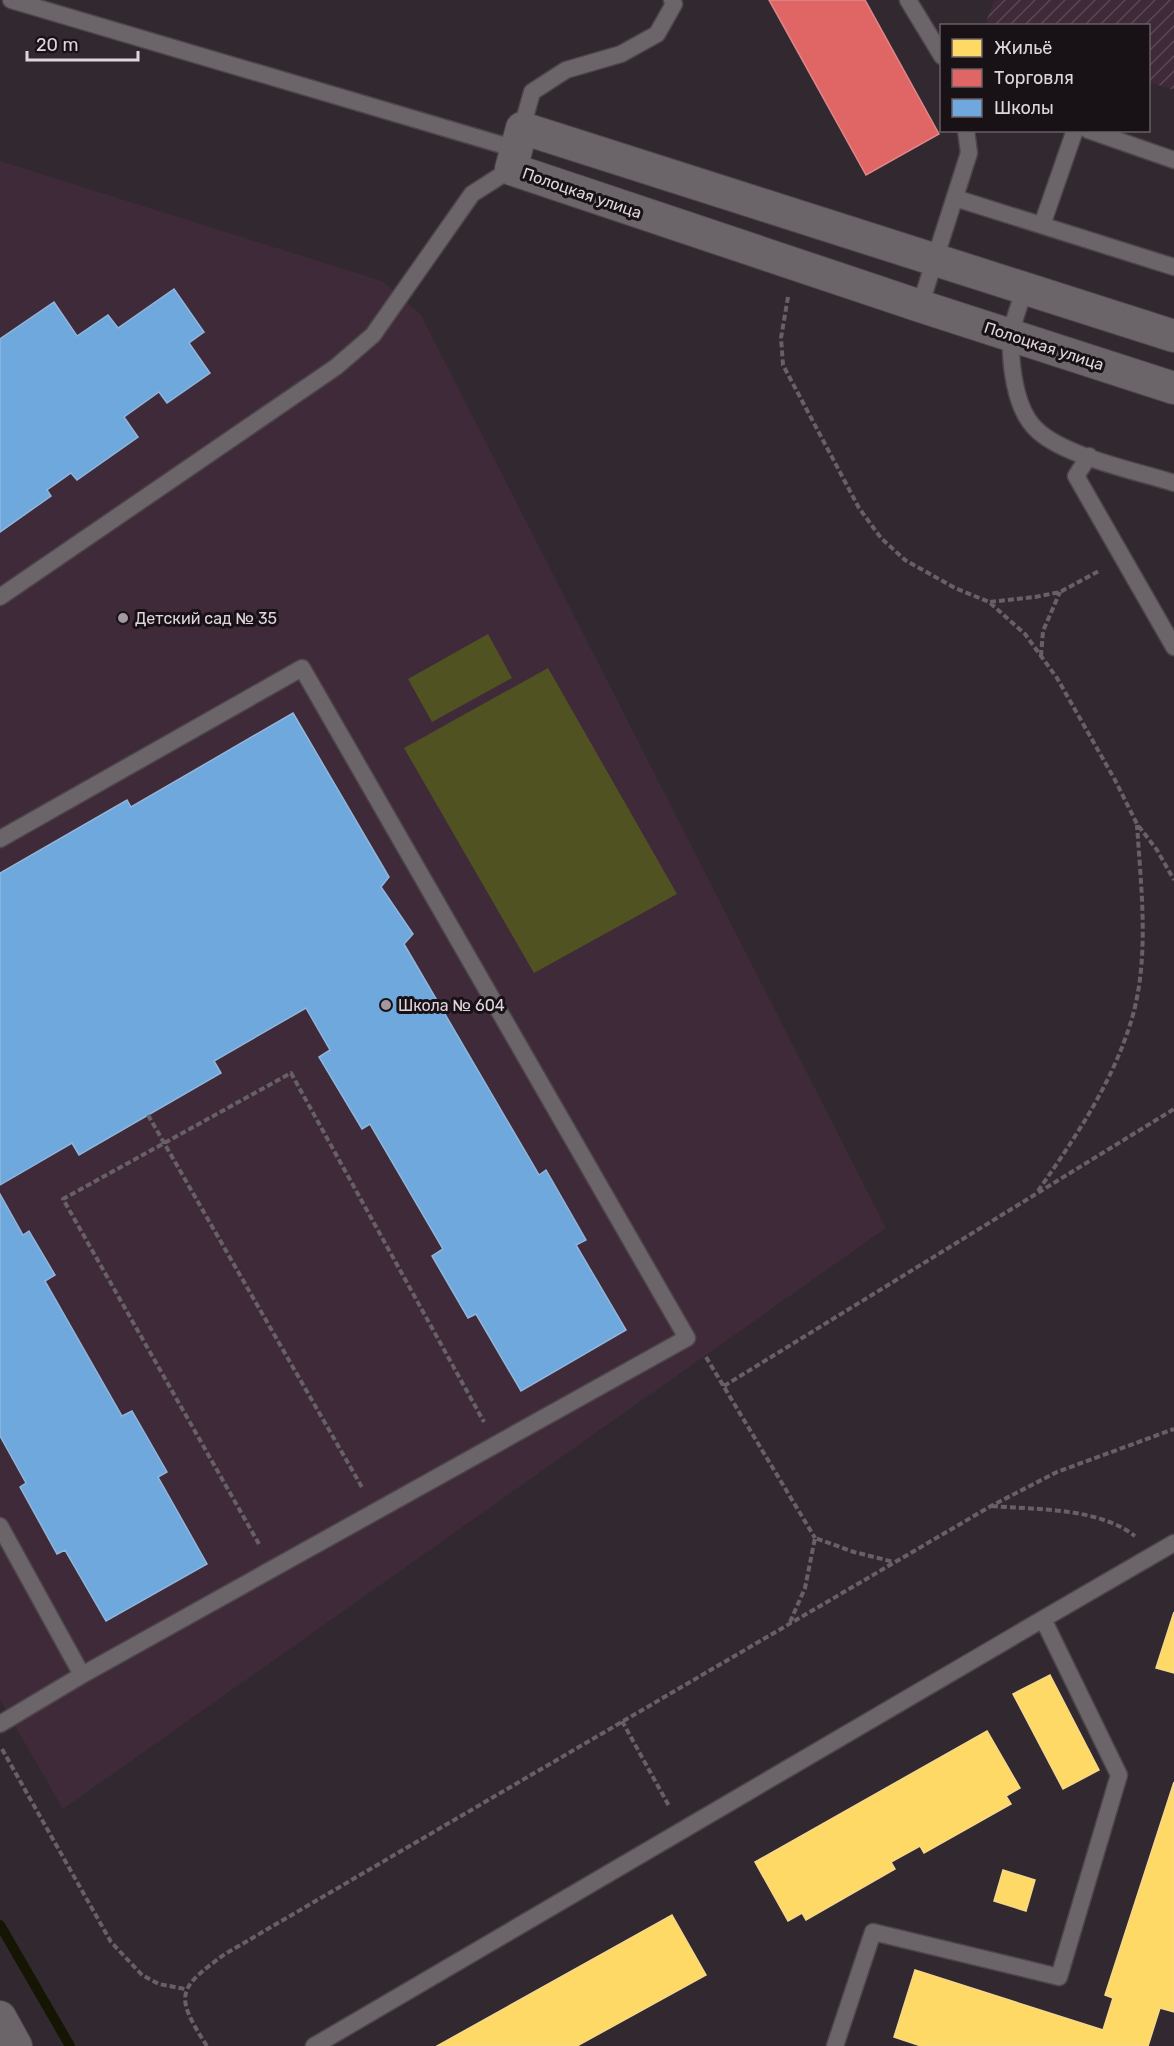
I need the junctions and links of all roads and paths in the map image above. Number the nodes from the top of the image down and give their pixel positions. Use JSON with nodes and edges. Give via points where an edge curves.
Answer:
{"nodes":[{"id":1,"x":11,"y":0,"type":"edge"},
{"id":2,"x":672,"y":0,"type":"edge"},
{"id":3,"x":908,"y":0,"type":"edge"},
{"id":4,"x":940,"y":53,"type":"edge"},
{"id":5,"x":966,"y":132,"type":"edge"},
{"id":6,"x":1074,"y":132,"type":"edge"},
{"id":7,"x":1094,"y":132,"type":"edge"},
{"id":8,"x":516,"y":149,"type":"junction"},
{"id":9,"x":1174,"y":160,"type":"edge"},
{"id":10,"x":955,"y":198,"type":"junction"},
{"id":11,"x":1042,"y":225,"type":"junction"},
{"id":12,"x":935,"y":260,"type":"junction"},
{"id":13,"x":1174,"y":267,"type":"edge"},
{"id":14,"x":1025,"y":289,"type":"junction"},
{"id":15,"x":789,"y":296,"type":"dead end"},
{"id":16,"x":920,"y":306,"type":"junction"},
{"id":17,"x":1011,"y":336,"type":"junction"},
{"id":18,"x":1174,"y":336,"type":"edge"},
{"id":19,"x":1174,"y":388,"type":"edge"},
{"id":20,"x":1089,"y":456,"type":"junction"},
{"id":21,"x":1174,"y":483,"type":"edge"},
{"id":22,"x":1123,"y":558,"type":"junction"},
{"id":23,"x":1060,"y":592,"type":"junction"},
{"id":24,"x":0,"y":597,"type":"edge"},
{"id":25,"x":989,"y":602,"type":"junction"},
{"id":26,"x":1174,"y":647,"type":"edge"},
{"id":27,"x":1041,"y":656,"type":"junction"},
{"id":28,"x":1137,"y":825,"type":"junction"},
{"id":29,"x":0,"y":839,"type":"edge"},
{"id":30,"x":1174,"y":880,"type":"edge"},
{"id":31,"x":1174,"y":1109,"type":"edge"},
{"id":32,"x":148,"y":1115,"type":"dead end"},
{"id":33,"x":164,"y":1143,"type":"junction"},
{"id":34,"x":1037,"y":1193,"type":"junction"},
{"id":35,"x":687,"y":1338,"type":"junction"},
{"id":36,"x":724,"y":1386,"type":"junction"},
{"id":37,"x":1174,"y":1429,"type":"edge"},
{"id":38,"x":496,"y":1444,"type":"junction"},
{"id":39,"x":991,"y":1506,"type":"junction"},
{"id":40,"x":375,"y":1511,"type":"junction"},
{"id":41,"x":0,"y":1526,"type":"edge"},
{"id":42,"x":814,"y":1538,"type":"junction"},
{"id":43,"x":1174,"y":1543,"type":"edge"},
{"id":44,"x":1158,"y":1553,"type":"junction"},
{"id":45,"x":895,"y":1562,"type":"junction"},
{"id":46,"x":273,"y":1569,"type":"junction"},
{"id":47,"x":1043,"y":1619,"type":"junction"},
{"id":48,"x":790,"y":1623,"type":"junction"},
{"id":49,"x":82,"y":1675,"type":"junction"},
{"id":50,"x":622,"y":1721,"type":"junction"},
{"id":51,"x":0,"y":1724,"type":"edge"},
{"id":52,"x":0,"y":1746,"type":"edge"},
{"id":53,"x":683,"y":1830,"type":"junction"},
{"id":54,"x":186,"y":1989,"type":"junction"},
{"id":55,"x":0,"y":2018,"type":"edge"},
{"id":56,"x":16,"y":2046,"type":"edge"},
{"id":57,"x":207,"y":2046,"type":"edge"},
{"id":58,"x":314,"y":2046,"type":"edge"},
{"id":59,"x":836,"y":2046,"type":"edge"}],
"edges":[{"from":1,"to":8,"type":"lane"},
{"from":2,"to":8,"type":"lane","via":[[674,4],[657,34],[621,54],[566,70],[532,92]]},
{"from":3,"to":4,"type":"lane"},
{"from":5,"to":10,"type":"lane","via":[[969,153]]},
{"from":6,"to":11,"type":"lane"},
{"from":7,"to":9,"type":"lane"},
{"from":8,"to":12,"type":"street"},
{"from":8,"to":16,"type":"street","name":"Полоцкая улица"},
{"from":8,"to":24,"type":"lane","via":[[471,194],[373,335],[336,368]]},
{"from":10,"to":11,"type":"lane"},
{"from":10,"to":12,"type":"lane"},
{"from":11,"to":13,"type":"lane"},
{"from":12,"to":14,"type":"street"},
{"from":12,"to":16,"type":"lane"},
{"from":14,"to":17,"type":"lane"},
{"from":14,"to":18,"type":"street"},
{"from":15,"to":25,"type":"path","via":[[781,339],[783,365],[859,508],[881,538],[905,560]]},
{"from":16,"to":17,"type":"street","name":"Полоцкая улица"},
{"from":17,"to":19,"type":"street","name":"Полоцкая улица"},
{"from":17,"to":20,"type":"lane","via":[[1021,406],[1034,428],[1059,446]]},
{"from":20,"to":21,"type":"lane"},
{"from":20,"to":22,"type":"lane","via":[[1076,476]]},
{"from":22,"to":23,"type":"path"},
{"from":22,"to":26,"type":"lane"},
{"from":23,"to":25,"type":"path"},
{"from":23,"to":27,"type":"path","via":[[1043,631]]},
{"from":25,"to":27,"type":"path","via":[[1025,634]]},
{"from":27,"to":28,"type":"path","via":[[1115,780]]},
{"from":28,"to":30,"type":"path"},
{"from":28,"to":34,"type":"path","via":[[1142,933],[1134,1011],[1105,1087]]},
{"from":29,"to":35,"type":"lane","via":[[302,668]]},
{"from":31,"to":34,"type":"path"},
{"from":32,"to":33,"type":"path"},
{"from":33,"to":38,"type":"path","via":[[291,1072]]},
{"from":33,"to":40,"type":"path"},
{"from":33,"to":46,"type":"path","via":[[63,1199]]},
{"from":34,"to":36,"type":"path"},
{"from":35,"to":36,"type":"path","via":[[705,1356]]},
{"from":35,"to":38,"type":"lane"},
{"from":36,"to":42,"type":"path"},
{"from":37,"to":39,"type":"path","via":[[1058,1472]]},
{"from":38,"to":40,"type":"lane"},
{"from":39,"to":44,"type":"path","via":[[1060,1513],[1122,1526]]},
{"from":39,"to":45,"type":"path"},
{"from":40,"to":46,"type":"lane"},
{"from":41,"to":49,"type":"lane"},
{"from":42,"to":45,"type":"path"},
{"from":42,"to":48,"type":"path","via":[[805,1588]]},
{"from":43,"to":44,"type":"lane"},
{"from":44,"to":47,"type":"lane"},
{"from":45,"to":48,"type":"path"},
{"from":46,"to":49,"type":"lane"},
{"from":47,"to":53,"type":"lane"},
{"from":47,"to":59,"type":"lane","via":[[1119,1775],[1059,1977],[873,1932]]},
{"from":48,"to":50,"type":"path"},
{"from":49,"to":51,"type":"lane"},
{"from":50,"to":53,"type":"path"},
{"from":50,"to":54,"type":"path","via":[[225,1954],[200,1972]]},
{"from":52,"to":54,"type":"path","via":[[111,1942],[142,1976]]},
{"from":53,"to":58,"type":"lane"},
{"from":54,"to":57,"type":"path","via":[[184,2003]]},
{"from":55,"to":56,"type":"street"}]}
